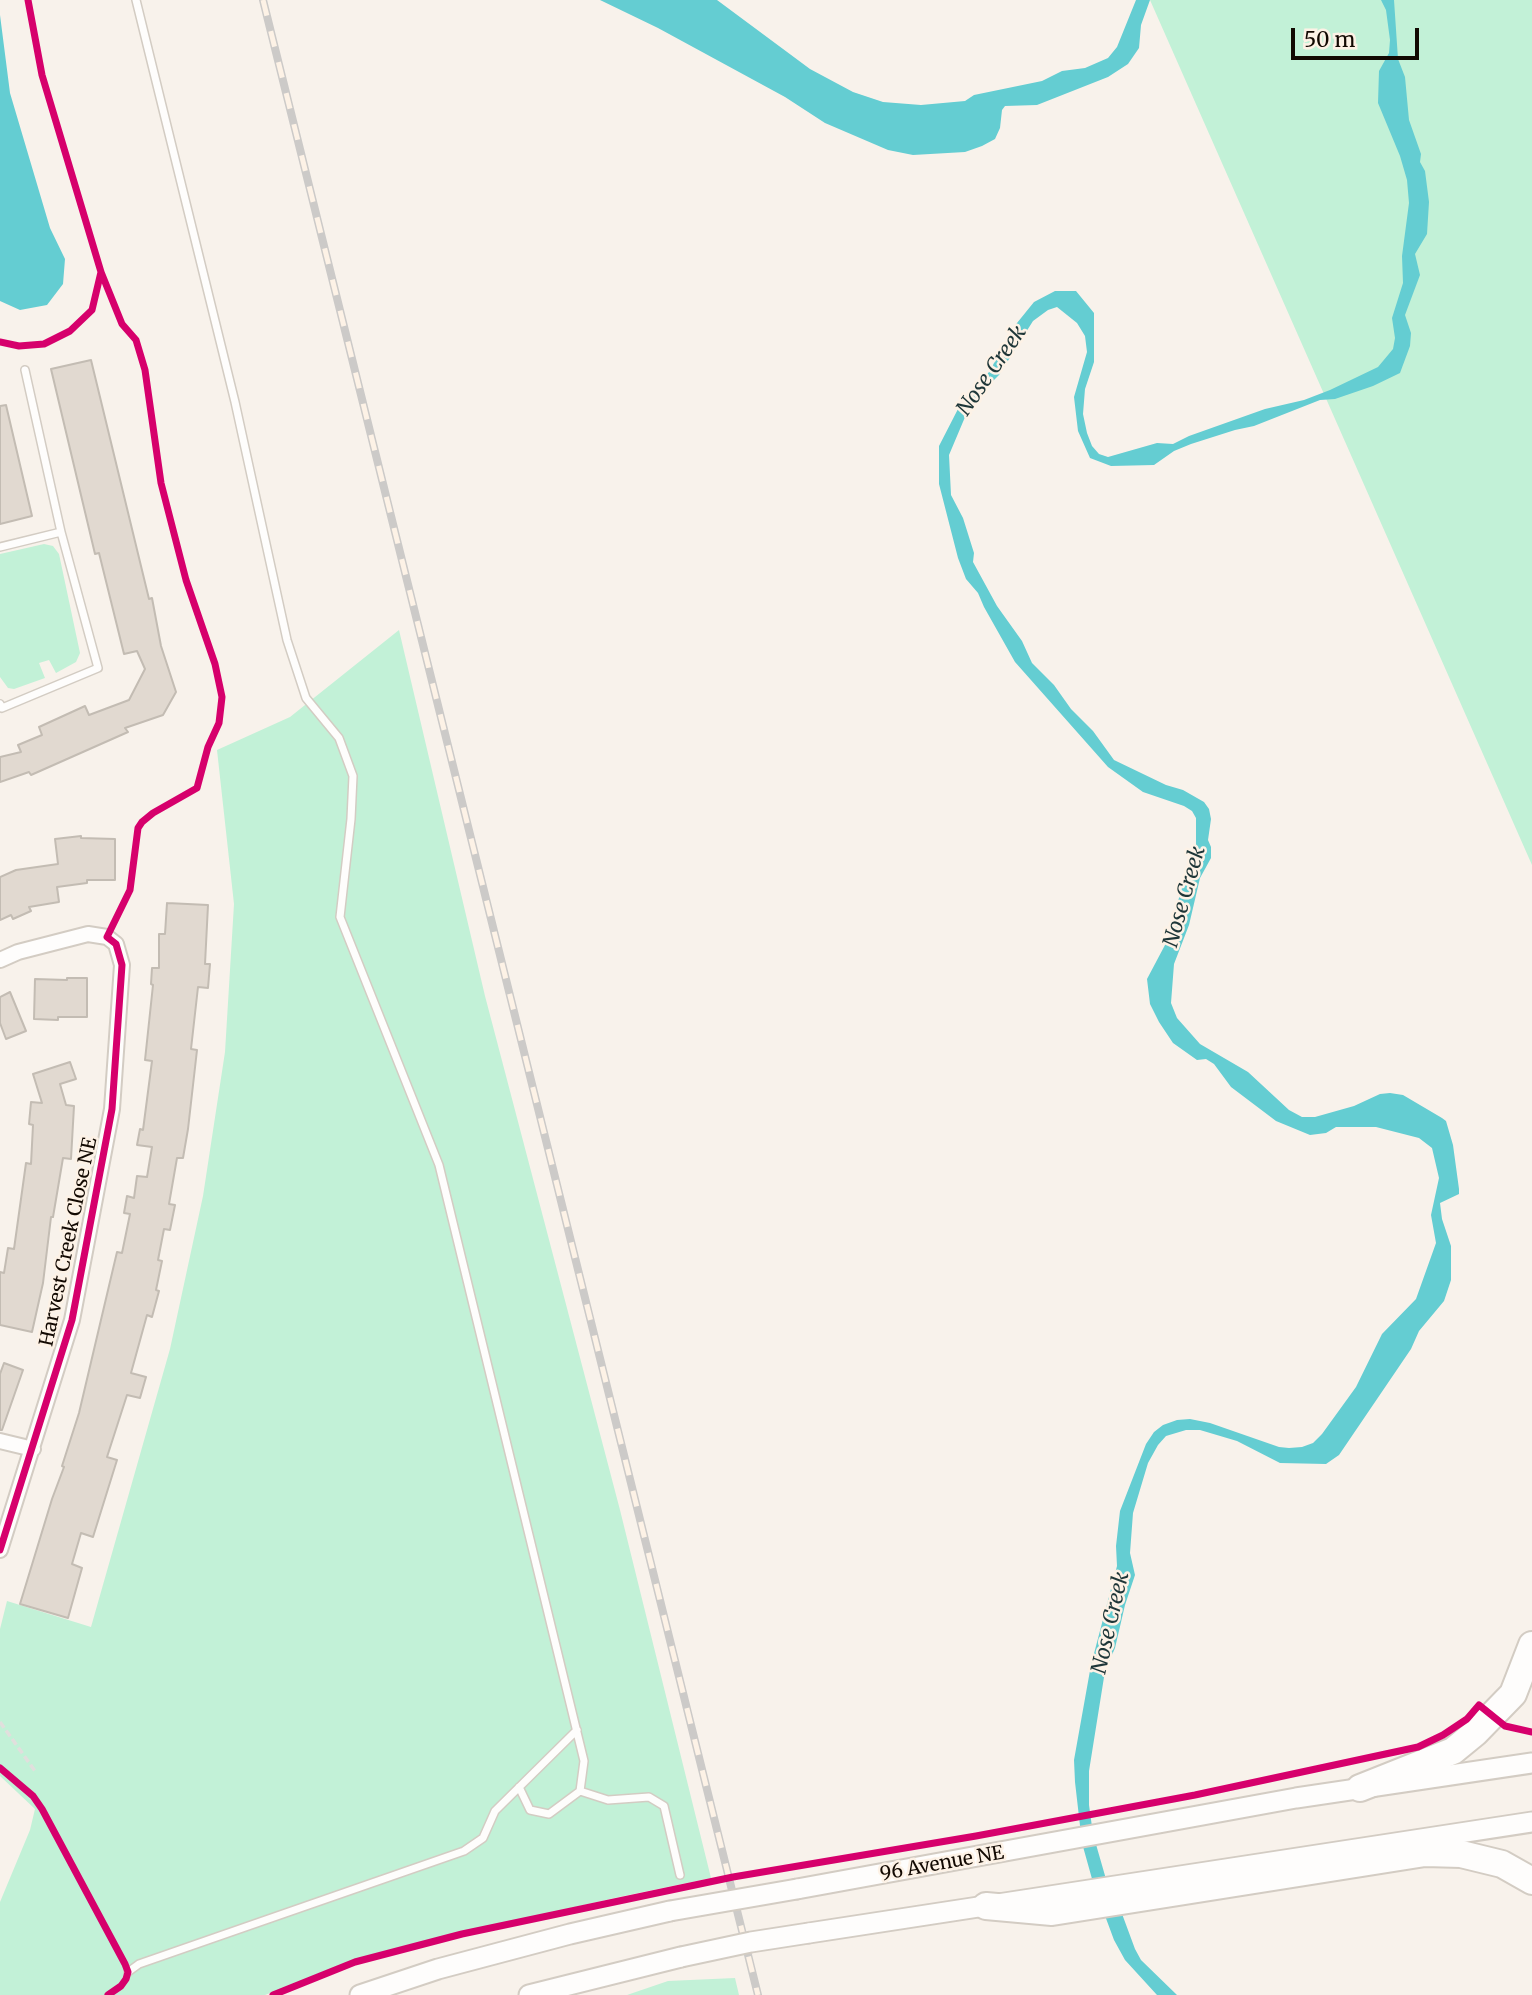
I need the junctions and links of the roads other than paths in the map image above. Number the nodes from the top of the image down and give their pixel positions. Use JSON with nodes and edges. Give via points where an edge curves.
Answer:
{"nodes":[{"id":1,"x":136,"y":0,"type":"edge"},
{"id":2,"x":25,"y":370,"type":"dead end"},
{"id":3,"x":61,"y":532,"type":"junction"},
{"id":4,"x":0,"y":547,"type":"edge"},
{"id":5,"x":0,"y":704,"type":"edge"},
{"id":6,"x":0,"y":960,"type":"edge"},
{"id":7,"x":0,"y":1441,"type":"edge"},
{"id":8,"x":33,"y":1449,"type":"junction"},
{"id":9,"x":0,"y":1550,"type":"edge"},
{"id":10,"x":1532,"y":1645,"type":"edge"},
{"id":11,"x":576,"y":1730,"type":"junction"},
{"id":12,"x":1532,"y":1763,"type":"edge"},
{"id":13,"x":520,"y":1787,"type":"junction"},
{"id":14,"x":1360,"y":1788,"type":"junction"},
{"id":15,"x":580,"y":1791,"type":"junction"},
{"id":16,"x":1532,"y":1822,"type":"edge"},
{"id":17,"x":680,"y":1875,"type":"dead end"},
{"id":18,"x":1226,"y":1877,"type":"junction"},
{"id":19,"x":1532,"y":1881,"type":"edge"},
{"id":20,"x":986,"y":1906,"type":"joint"},
{"id":21,"x":128,"y":1972,"type":"dead end"},
{"id":22,"x":360,"y":1995,"type":"edge"},
{"id":23,"x":529,"y":1995,"type":"edge"}],
"edges":[{"from":1,"to":11,"type":"lane","via":[[235,402],[287,640],[306,698],[338,738],[353,776],[340,917],[439,1166]]},
{"from":2,"to":3,"type":"lane"},
{"from":3,"to":4,"type":"lane"},
{"from":3,"to":5,"type":"lane","via":[[98,668],[2,708]]},
{"from":6,"to":8,"type":"street","name":"Harvest Creek Close NE","via":[[88,934],[107,937],[116,944],[122,965],[113,1109],[72,1320]]},
{"from":7,"to":8,"type":"street"},
{"from":8,"to":9,"type":"street","name":"Harvest Creek Close NE"},
{"from":10,"to":14,"type":"highway","via":[[1513,1694],[1475,1733],[1453,1751]]},
{"from":11,"to":13,"type":"lane"},
{"from":11,"to":15,"type":"lane","via":[[584,1761]]},
{"from":12,"to":14,"type":"main road","name":"96 Avenue NE"},
{"from":13,"to":15,"type":"lane","via":[[530,1811],[549,1814]]},
{"from":13,"to":21,"type":"lane","via":[[495,1811],[483,1838],[464,1852],[139,1964]]},
{"from":14,"to":22,"type":"main road","name":"96 Avenue NE","bridge":true,"via":[[670,1911],[439,1969]]},
{"from":15,"to":17,"type":"lane","via":[[608,1800],[649,1797],[664,1806]]},
{"from":16,"to":18,"type":"main road"},
{"from":18,"to":19,"type":"highway","via":[[1425,1853],[1461,1854],[1502,1864]]},
{"from":18,"to":20,"type":"highway","via":[[1052,1912]]},
{"from":20,"to":23,"type":"main road","bridge":true,"via":[[751,1942]]}]}
